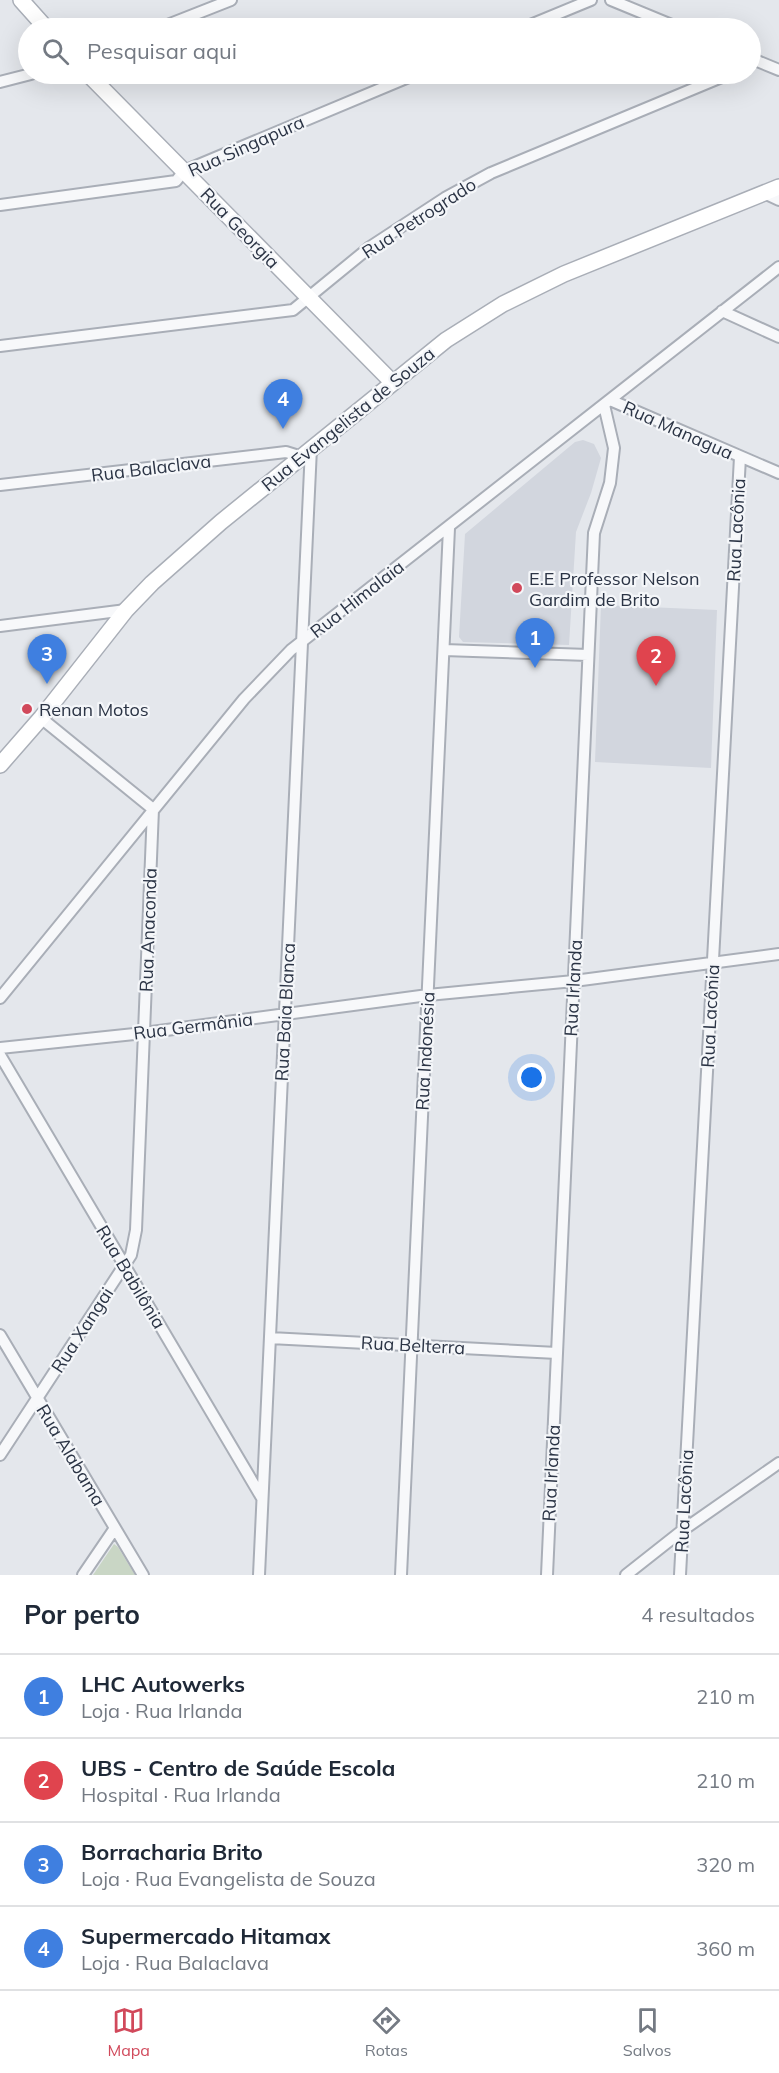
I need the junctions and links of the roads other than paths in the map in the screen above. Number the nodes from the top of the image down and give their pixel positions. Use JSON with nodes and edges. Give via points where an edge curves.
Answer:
{"nodes":[{"id":1,"x":12,"y":0,"type":"edge"},
{"id":2,"x":21,"y":0,"type":"edge"},
{"id":3,"x":231,"y":0,"type":"edge"},
{"id":4,"x":591,"y":0,"type":"edge"},
{"id":5,"x":611,"y":0,"type":"edge"},
{"id":6,"x":33,"y":15,"type":"junction"},
{"id":7,"x":36,"y":18,"type":"edge"},
{"id":8,"x":185,"y":18,"type":"edge"},
{"id":9,"x":547,"y":18,"type":"edge"},
{"id":10,"x":655,"y":18,"type":"edge"},
{"id":11,"x":761,"y":63,"type":"edge"},
{"id":12,"x":779,"y":70,"type":"edge"},
{"id":13,"x":18,"y":77,"type":"edge"},
{"id":14,"x":0,"y":82,"type":"edge"},
{"id":15,"x":98,"y":84,"type":"edge"},
{"id":16,"x":392,"y":84,"type":"edge"},
{"id":17,"x":705,"y":84,"type":"edge"},
{"id":18,"x":184,"y":171,"type":"junction"},
{"id":19,"x":779,"y":187,"type":"edge"},
{"id":20,"x":764,"y":193,"type":"junction"},
{"id":21,"x":779,"y":200,"type":"edge"},
{"id":22,"x":0,"y":205,"type":"edge"},
{"id":23,"x":779,"y":267,"type":"edge"},
{"id":24,"x":309,"y":298,"type":"junction"},
{"id":25,"x":722,"y":312,"type":"junction"},
{"id":26,"x":779,"y":337,"type":"edge"},
{"id":27,"x":0,"y":346,"type":"edge"},
{"id":28,"x":393,"y":383,"type":"junction"},
{"id":29,"x":607,"y":402,"type":"junction"},
{"id":30,"x":307,"y":453,"type":"junction"},
{"id":31,"x":740,"y":456,"type":"junction"},
{"id":32,"x":779,"y":473,"type":"edge"},
{"id":33,"x":0,"y":485,"type":"edge"},
{"id":34,"x":449,"y":528,"type":"junction"},
{"id":35,"x":126,"y":610,"type":"junction"},
{"id":36,"x":0,"y":626,"type":"edge"},
{"id":37,"x":302,"y":641,"type":"junction"},
{"id":38,"x":444,"y":650,"type":"junction"},
{"id":39,"x":588,"y":655,"type":"junction"},
{"id":40,"x":41,"y":718,"type":"junction"},
{"id":41,"x":0,"y":765,"type":"edge"},
{"id":42,"x":153,"y":809,"type":"junction"},
{"id":43,"x":779,"y":954,"type":"edge"},
{"id":44,"x":713,"y":962,"type":"junction"},
{"id":45,"x":574,"y":981,"type":"junction"},
{"id":46,"x":428,"y":995,"type":"junction"},
{"id":47,"x":0,"y":998,"type":"edge"},
{"id":48,"x":285,"y":1015,"type":"junction"},
{"id":49,"x":144,"y":1032,"type":"junction"},
{"id":50,"x":0,"y":1048,"type":"edge"},
{"id":51,"x":0,"y":1055,"type":"edge"},
{"id":52,"x":124,"y":1265,"type":"junction"},
{"id":53,"x":0,"y":1335,"type":"edge"},
{"id":54,"x":270,"y":1338,"type":"junction"},
{"id":55,"x":412,"y":1344,"type":"junction"},
{"id":56,"x":557,"y":1353,"type":"junction"},
{"id":57,"x":38,"y":1398,"type":"junction"},
{"id":58,"x":0,"y":1455,"type":"edge"},
{"id":59,"x":779,"y":1463,"type":"edge"},
{"id":60,"x":262,"y":1498,"type":"junction"},
{"id":61,"x":115,"y":1528,"type":"junction"},
{"id":62,"x":683,"y":1530,"type":"junction"},
{"id":63,"x":84,"y":1575,"type":"edge"},
{"id":64,"x":143,"y":1575,"type":"edge"},
{"id":65,"x":259,"y":1575,"type":"edge"},
{"id":66,"x":401,"y":1575,"type":"edge"},
{"id":67,"x":547,"y":1575,"type":"edge"},
{"id":68,"x":626,"y":1575,"type":"edge"},
{"id":69,"x":680,"y":1575,"type":"edge"}],
"edges":[{"from":1,"to":6,"type":"main road"},
{"from":2,"to":6,"type":"main road"},
{"from":3,"to":8,"type":"street"},
{"from":4,"to":9,"type":"street"},
{"from":5,"to":10,"type":"street"},
{"from":6,"to":7,"type":"main road"},
{"from":11,"to":12,"type":"street"},
{"from":13,"to":14,"type":"street"},
{"from":15,"to":18,"type":"main road","name":"Rua Georgia"},
{"from":16,"to":18,"type":"street","name":"Rua Singapura"},
{"from":17,"to":24,"type":"street","name":"Rua Petrogrado","via":[[491,173],[382,238]]},
{"from":18,"to":22,"type":"street","name":"Rua Singapura","via":[[176,182]]},
{"from":18,"to":24,"type":"main road","name":"Rua Georgia"},
{"from":19,"to":20,"type":"main road","name":"Rua Evangelista de Souza"},
{"from":20,"to":21,"type":"street"},
{"from":20,"to":28,"type":"main road","name":"Rua Evangelista de Souza","via":[[512,299],[446,340]]},
{"from":23,"to":25,"type":"street","name":"Rua Himalaia"},
{"from":24,"to":27,"type":"street","name":"Rua Petrogrado","via":[[293,310]]},
{"from":24,"to":28,"type":"main road","name":"Rua Georgia"},
{"from":25,"to":26,"type":"street"},
{"from":25,"to":29,"type":"street","name":"Rua Himalaia"},
{"from":28,"to":30,"type":"main road","name":"Rua Evangelista de Souza"},
{"from":29,"to":31,"type":"street","name":"Rua Managua"},
{"from":29,"to":34,"type":"street","name":"Rua Himalaia"},
{"from":29,"to":39,"type":"street","name":"Rua Irlanda","via":[[614,448],[610,483],[594,533]]},
{"from":30,"to":33,"type":"street","name":"Rua Balaclava","via":[[286,452]]},
{"from":30,"to":35,"type":"main road","name":"Rua Evangelista de Souza","via":[[178,558]]},
{"from":30,"to":37,"type":"street","name":"Rua Baia Blanca"},
{"from":31,"to":32,"type":"street","name":"Rua Managua"},
{"from":31,"to":44,"type":"street","name":"Rua Lacônia"},
{"from":34,"to":37,"type":"street","name":"Rua Himalaia"},
{"from":34,"to":38,"type":"street","name":"Rua Indonésia"},
{"from":35,"to":36,"type":"street"},
{"from":35,"to":40,"type":"main road","name":"Rua Evangelista de Souza"},
{"from":37,"to":42,"type":"street","name":"Rua Himalaia","via":[[244,699]]},
{"from":37,"to":48,"type":"street","name":"Rua Baia Blanca"},
{"from":38,"to":39,"type":"street"},
{"from":38,"to":46,"type":"street","name":"Rua Indonésia"},
{"from":39,"to":45,"type":"street","name":"Rua Irlanda"},
{"from":40,"to":41,"type":"main road","name":"Rua Evangelista de Souza"},
{"from":40,"to":42,"type":"street"},
{"from":42,"to":47,"type":"street","name":"Rua Himalaia"},
{"from":42,"to":49,"type":"street","name":"Rua Anaconda"},
{"from":43,"to":44,"type":"street","name":"Rua Germânia"},
{"from":44,"to":45,"type":"street","name":"Rua Germânia"},
{"from":44,"to":62,"type":"street","name":"Rua Lacônia"},
{"from":45,"to":46,"type":"street","name":"Rua Germânia"},
{"from":45,"to":56,"type":"street","name":"Rua Irlanda"},
{"from":46,"to":48,"type":"street","name":"Rua Germânia"},
{"from":46,"to":55,"type":"street","name":"Rua Indonésia"},
{"from":48,"to":49,"type":"street","name":"Rua Germânia"},
{"from":48,"to":54,"type":"street","name":"Rua Baia Blanca"},
{"from":49,"to":50,"type":"street","name":"Rua Germânia"},
{"from":49,"to":52,"type":"street","name":"Rua Anaconda","via":[[136,1230]]},
{"from":51,"to":52,"type":"street","name":"Rua Babilônia"},
{"from":52,"to":57,"type":"street","name":"Rua Xangai"},
{"from":52,"to":60,"type":"street","name":"Rua Babilônia"},
{"from":53,"to":57,"type":"street","name":"Rua Alabama"},
{"from":54,"to":55,"type":"street","name":"Rua Belterra"},
{"from":54,"to":60,"type":"street","name":"Rua Baia Blanca"},
{"from":55,"to":56,"type":"street","name":"Rua Belterra"},
{"from":55,"to":66,"type":"street","name":"Rua Indonésia"},
{"from":56,"to":67,"type":"street","name":"Rua Irlanda"},
{"from":57,"to":58,"type":"street","name":"Rua Xangai"},
{"from":57,"to":61,"type":"street","name":"Rua Alabama"},
{"from":59,"to":62,"type":"street"},
{"from":60,"to":65,"type":"street","name":"Rua Baia Blanca"},
{"from":61,"to":63,"type":"street"},
{"from":61,"to":64,"type":"street","name":"Rua Alabama"},
{"from":62,"to":68,"type":"street"},
{"from":62,"to":69,"type":"street","name":"Rua Lacônia"}]}
